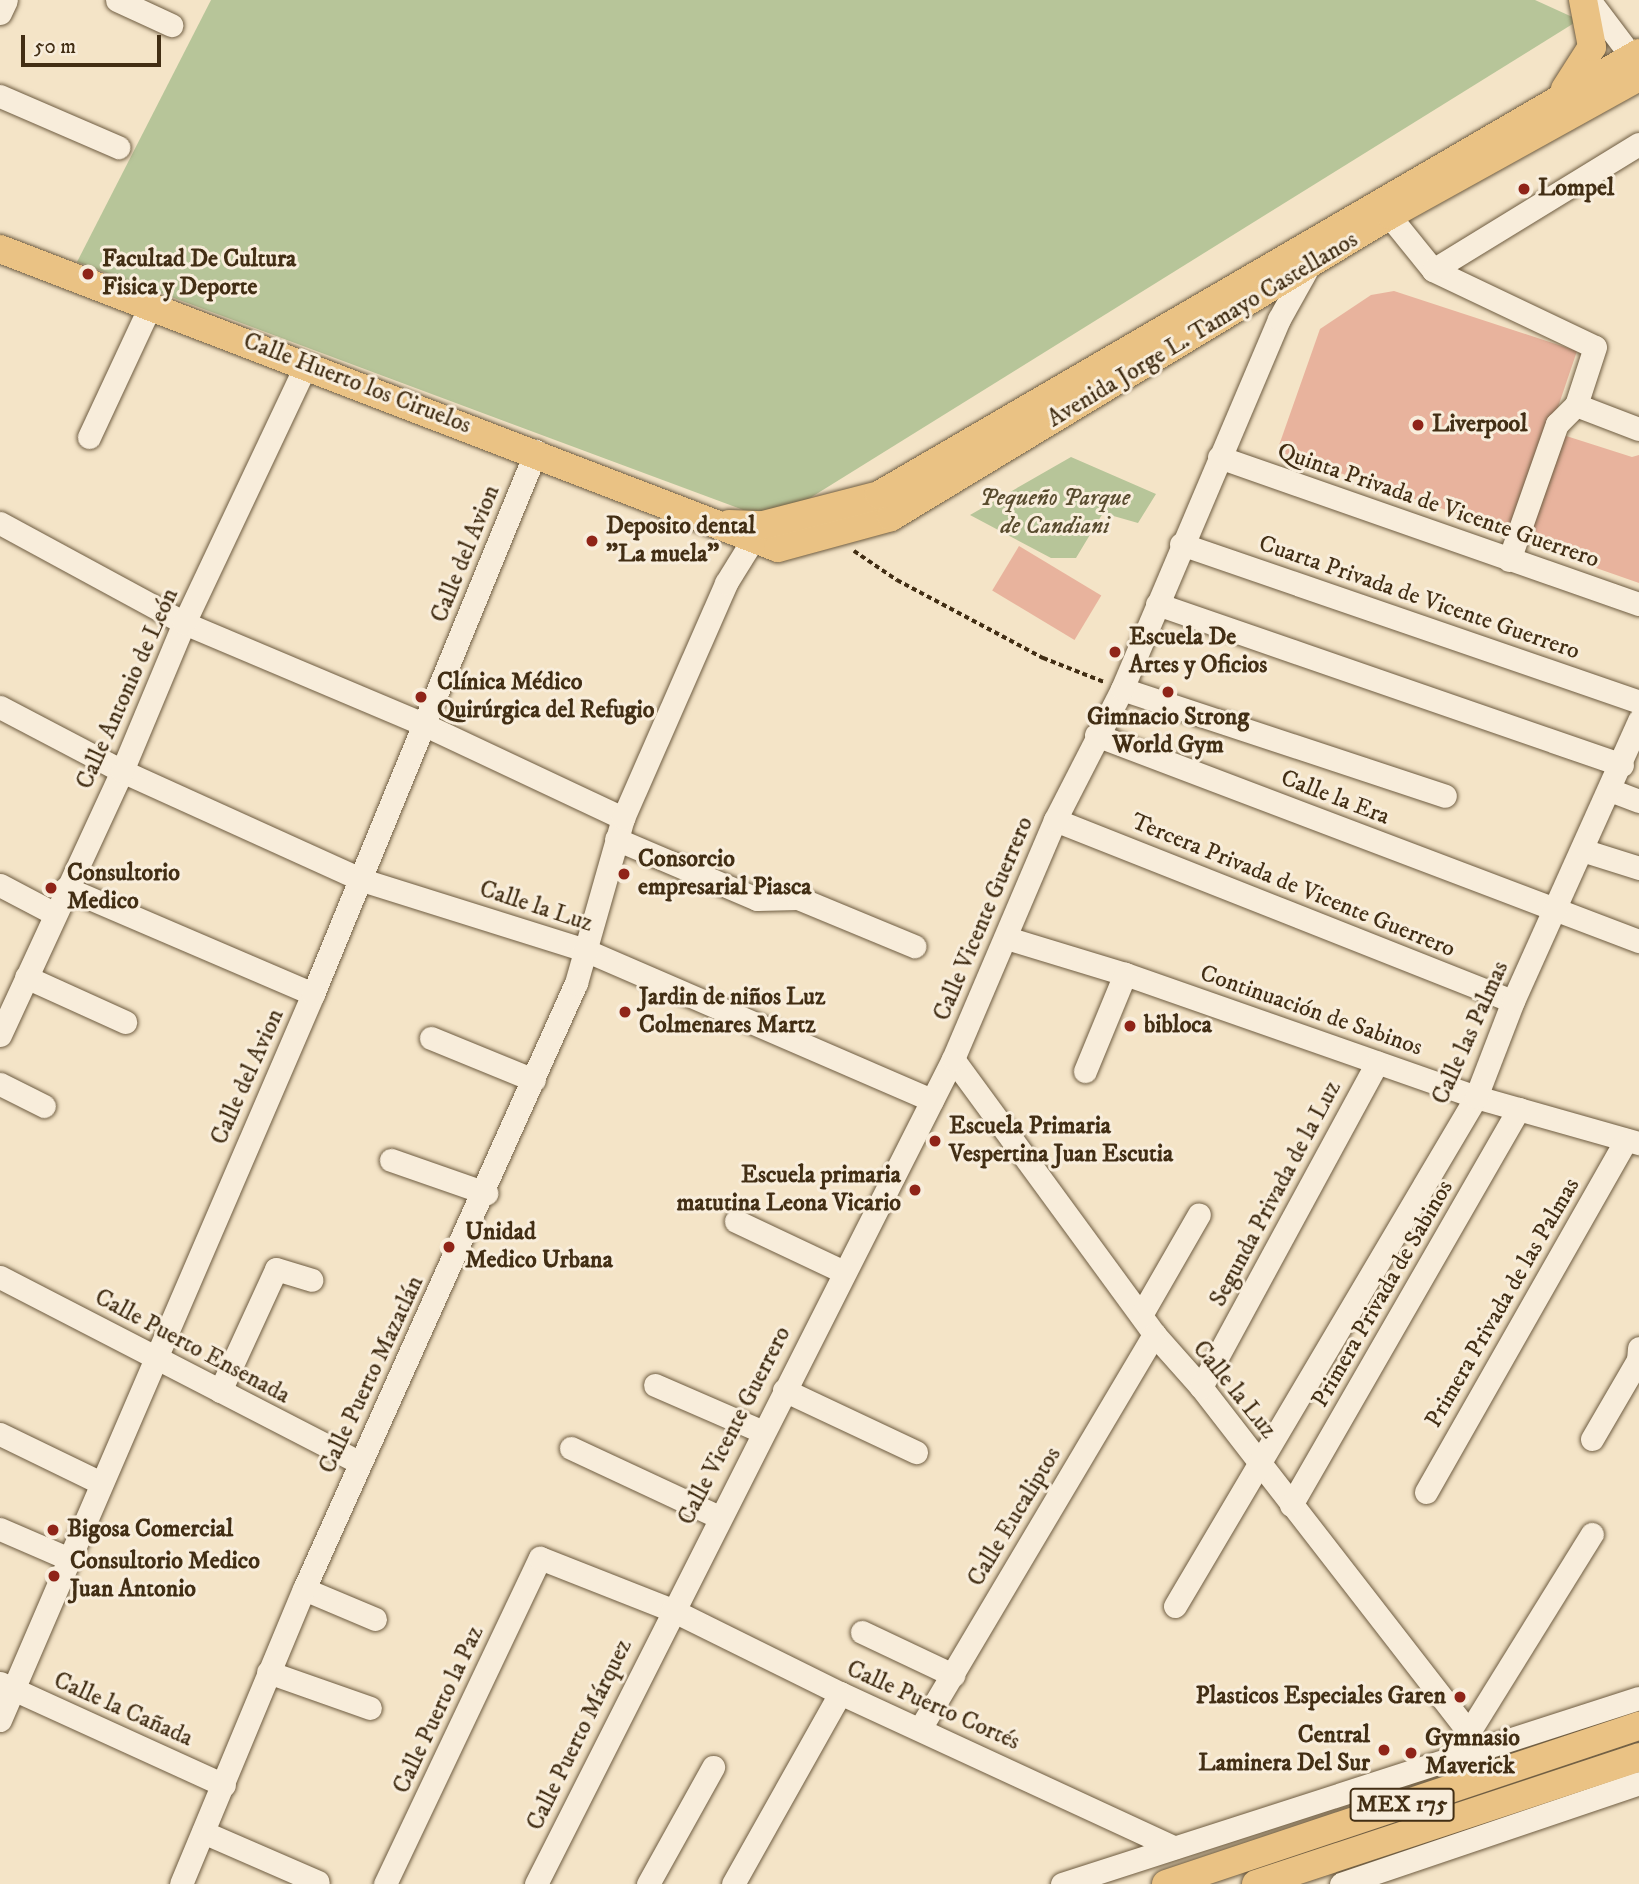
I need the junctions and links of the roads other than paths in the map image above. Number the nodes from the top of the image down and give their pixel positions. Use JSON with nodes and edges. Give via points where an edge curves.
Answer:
{"nodes":[{"id":1,"x":6,"y":0,"type":"edge"},
{"id":2,"x":117,"y":0,"type":"edge"},
{"id":3,"x":1586,"y":0,"type":"edge"},
{"id":4,"x":0,"y":13,"type":"edge"},
{"id":5,"x":171,"y":25,"type":"dead end"},
{"id":6,"x":1638,"y":63,"type":"edge"},
{"id":7,"x":1561,"y":94,"type":"junction"},
{"id":8,"x":0,"y":96,"type":"edge"},
{"id":9,"x":1639,"y":144,"type":"edge"},
{"id":10,"x":118,"y":146,"type":"dead end"},
{"id":11,"x":1384,"y":209,"type":"junction"},
{"id":12,"x":1318,"y":237,"type":"junction"},
{"id":13,"x":0,"y":249,"type":"edge"},
{"id":14,"x":1310,"y":267,"type":"junction"},
{"id":15,"x":1433,"y":270,"type":"junction"},
{"id":16,"x":150,"y":306,"type":"junction"},
{"id":17,"x":306,"y":365,"type":"junction"},
{"id":18,"x":1067,"y":398,"type":"junction"},
{"id":19,"x":1576,"y":405,"type":"junction"},
{"id":20,"x":1639,"y":429,"type":"edge"},
{"id":21,"x":89,"y":437,"type":"dead end"},
{"id":22,"x":536,"y":451,"type":"junction"},
{"id":23,"x":1219,"y":457,"type":"junction"},
{"id":24,"x":0,"y":523,"type":"edge"},
{"id":25,"x":759,"y":533,"type":"junction"},
{"id":26,"x":1181,"y":544,"type":"junction"},
{"id":27,"x":1508,"y":559,"type":"junction"},
{"id":28,"x":1157,"y":604,"type":"junction"},
{"id":29,"x":1639,"y":604,"type":"edge"},
{"id":30,"x":184,"y":623,"type":"junction"},
{"id":31,"x":1122,"y":689,"type":"junction"},
{"id":32,"x":1639,"y":702,"type":"edge"},
{"id":33,"x":0,"y":707,"type":"edge"},
{"id":34,"x":425,"y":725,"type":"junction"},
{"id":35,"x":1096,"y":735,"type":"junction"},
{"id":36,"x":1636,"y":735,"type":"edge"},
{"id":37,"x":1622,"y":765,"type":"junction"},
{"id":38,"x":122,"y":772,"type":"junction"},
{"id":39,"x":1610,"y":790,"type":"junction"},
{"id":40,"x":1445,"y":796,"type":"dead end"},
{"id":41,"x":1639,"y":801,"type":"edge"},
{"id":42,"x":1055,"y":820,"type":"junction"},
{"id":43,"x":620,"y":828,"type":"junction"},
{"id":44,"x":1582,"y":850,"type":"junction"},
{"id":45,"x":1639,"y":869,"type":"edge"},
{"id":46,"x":362,"y":880,"type":"junction"},
{"id":47,"x":0,"y":885,"type":"edge"},
{"id":48,"x":66,"y":888,"type":"junction"},
{"id":49,"x":1555,"y":911,"type":"junction"},
{"id":50,"x":55,"y":914,"type":"junction"},
{"id":51,"x":1007,"y":938,"type":"junction"},
{"id":52,"x":1639,"y":941,"type":"edge"},
{"id":53,"x":914,"y":946,"type":"dead end"},
{"id":54,"x":585,"y":950,"type":"junction"},
{"id":55,"x":1125,"y":974,"type":"junction"},
{"id":56,"x":26,"y":977,"type":"junction"},
{"id":57,"x":313,"y":995,"type":"junction"},
{"id":58,"x":1513,"y":1001,"type":"junction"},
{"id":59,"x":125,"y":1022,"type":"dead end"},
{"id":60,"x":0,"y":1035,"type":"edge"},
{"id":61,"x":431,"y":1038,"type":"dead end"},
{"id":62,"x":953,"y":1059,"type":"junction"},
{"id":63,"x":1377,"y":1063,"type":"junction"},
{"id":64,"x":1085,"y":1071,"type":"dead end"},
{"id":65,"x":534,"y":1080,"type":"junction"},
{"id":66,"x":0,"y":1084,"type":"edge"},
{"id":67,"x":1476,"y":1097,"type":"junction"},
{"id":68,"x":932,"y":1100,"type":"junction"},
{"id":69,"x":44,"y":1106,"type":"dead end"},
{"id":70,"x":1519,"y":1109,"type":"junction"},
{"id":71,"x":1632,"y":1141,"type":"edge"},
{"id":72,"x":391,"y":1160,"type":"dead end"},
{"id":73,"x":486,"y":1193,"type":"junction"},
{"id":74,"x":1199,"y":1214,"type":"dead end"},
{"id":75,"x":736,"y":1221,"type":"dead end"},
{"id":76,"x":842,"y":1271,"type":"junction"},
{"id":77,"x":0,"y":1277,"type":"edge"},
{"id":78,"x":311,"y":1280,"type":"dead end"},
{"id":79,"x":1141,"y":1315,"type":"junction"},
{"id":80,"x":1154,"y":1334,"type":"junction"},
{"id":81,"x":1639,"y":1348,"type":"edge"},
{"id":82,"x":155,"y":1356,"type":"junction"},
{"id":83,"x":655,"y":1385,"type":"dead end"},
{"id":84,"x":1201,"y":1387,"type":"junction"},
{"id":85,"x":784,"y":1390,"type":"junction"},
{"id":86,"x":220,"y":1391,"type":"junction"},
{"id":87,"x":763,"y":1432,"type":"junction"},
{"id":88,"x":0,"y":1434,"type":"edge"},
{"id":89,"x":1592,"y":1439,"type":"dead end"},
{"id":90,"x":571,"y":1448,"type":"dead end"},
{"id":91,"x":916,"y":1452,"type":"dead end"},
{"id":92,"x":1257,"y":1461,"type":"junction"},
{"id":93,"x":360,"y":1463,"type":"junction"},
{"id":94,"x":101,"y":1483,"type":"junction"},
{"id":95,"x":1426,"y":1492,"type":"dead end"},
{"id":96,"x":1291,"y":1504,"type":"junction"},
{"id":97,"x":719,"y":1517,"type":"junction"},
{"id":98,"x":0,"y":1529,"type":"edge"},
{"id":99,"x":1592,"y":1534,"type":"dead end"},
{"id":100,"x":67,"y":1558,"type":"junction"},
{"id":101,"x":540,"y":1558,"type":"joint"},
{"id":102,"x":304,"y":1589,"type":"junction"},
{"id":103,"x":1175,"y":1606,"type":"dead end"},
{"id":104,"x":672,"y":1610,"type":"junction"},
{"id":105,"x":375,"y":1619,"type":"dead end"},
{"id":106,"x":862,"y":1632,"type":"dead end"},
{"id":107,"x":268,"y":1672,"type":"junction"},
{"id":108,"x":953,"y":1675,"type":"junction"},
{"id":109,"x":7,"y":1686,"type":"edge"},
{"id":110,"x":840,"y":1693,"type":"junction"},
{"id":111,"x":1639,"y":1699,"type":"edge"},
{"id":112,"x":370,"y":1708,"type":"dead end"},
{"id":113,"x":0,"y":1720,"type":"edge"},
{"id":114,"x":1639,"y":1726,"type":"edge"},
{"id":115,"x":921,"y":1727,"type":"junction"},
{"id":116,"x":1474,"y":1741,"type":"junction"},
{"id":117,"x":1639,"y":1757,"type":"edge"},
{"id":118,"x":713,"y":1767,"type":"dead end"},
{"id":119,"x":1639,"y":1783,"type":"edge"},
{"id":120,"x":223,"y":1785,"type":"junction"},
{"id":121,"x":204,"y":1832,"type":"junction"},
{"id":122,"x":1174,"y":1847,"type":"junction"},
{"id":123,"x":318,"y":1882,"type":"edge"},
{"id":124,"x":183,"y":1884,"type":"edge"},
{"id":125,"x":385,"y":1884,"type":"edge"},
{"id":126,"x":536,"y":1884,"type":"edge"},
{"id":127,"x":648,"y":1884,"type":"edge"},
{"id":128,"x":733,"y":1884,"type":"edge"},
{"id":129,"x":1062,"y":1884,"type":"edge"},
{"id":130,"x":1166,"y":1884,"type":"edge"},
{"id":131,"x":1256,"y":1884,"type":"edge"},
{"id":132,"x":1340,"y":1884,"type":"edge"}],
"edges":[{"from":1,"to":4,"type":"street"},
{"from":2,"to":5,"type":"street"},
{"from":3,"to":6,"type":"street"},
{"from":3,"to":7,"type":"main road","via":[[1592,47],[1585,64]]},
{"from":6,"to":7,"type":"main road","name":"Avenida Jorge L. Tamayo Castellanos"},
{"from":6,"to":11,"type":"main road","name":"Avenida Jorge L. Tamayo Castellanos"},
{"from":7,"to":11,"type":"main road","name":"Avenida Jorge L. Tamayo Castellanos"},
{"from":8,"to":10,"type":"street"},
{"from":9,"to":15,"type":"street"},
{"from":11,"to":12,"type":"main road","name":"Avenida Jorge L. Tamayo Castellanos"},
{"from":11,"to":14,"type":"main road","name":"Avenida Jorge L. Tamayo Castellanos"},
{"from":11,"to":15,"type":"street"},
{"from":12,"to":14,"type":"street","name":"Calle Vicente Guerrero"},
{"from":12,"to":18,"type":"main road","name":"Avenida Jorge L. Tamayo Castellanos"},
{"from":13,"to":16,"type":"main road","name":"Calle Huerto los Ciruelos"},
{"from":14,"to":18,"type":"main road","name":"Avenida Jorge L. Tamayo Castellanos"},
{"from":14,"to":23,"type":"street","name":"Calle Vicente Guerrero","via":[[1279,319]]},
{"from":15,"to":19,"type":"street","via":[[1595,347]]},
{"from":16,"to":17,"type":"main road","name":"Calle Huerto los Ciruelos"},
{"from":16,"to":21,"type":"street"},
{"from":17,"to":22,"type":"main road","name":"Calle Huerto los Ciruelos"},
{"from":17,"to":30,"type":"street","name":"Calle Antonio de León"},
{"from":18,"to":25,"type":"main road","name":"Avenida Jorge L. Tamayo Castellanos","via":[[879,495]]},
{"from":18,"to":25,"type":"main road","name":"Avenida Jorge L. Tamayo Castellanos","via":[[891,517],[778,548]]},
{"from":19,"to":20,"type":"street"},
{"from":19,"to":27,"type":"street","via":[[1557,424]]},
{"from":22,"to":25,"type":"main road","name":"Calle Huerto los Ciruelos","via":[[713,523]]},
{"from":22,"to":34,"type":"street","name":"Calle del Avion"},
{"from":23,"to":26,"type":"street","name":"Calle Vicente Guerrero"},
{"from":23,"to":27,"type":"street","name":"Quinta Privada de Vicente Guerrero"},
{"from":24,"to":30,"type":"street"},
{"from":25,"to":43,"type":"street","name":"Calle Puerto Mazatlán","via":[[726,583]]},
{"from":26,"to":28,"type":"street","name":"Calle Vicente Guerrero"},
{"from":26,"to":32,"type":"street","name":"Cuarta Privada de Vicente Guerrero"},
{"from":27,"to":29,"type":"street","name":"Quinta Privada de Vicente Guerrero"},
{"from":28,"to":31,"type":"street","name":"Calle Vicente Guerrero"},
{"from":28,"to":37,"type":"street"},
{"from":30,"to":34,"type":"street"},
{"from":30,"to":38,"type":"street","name":"Calle Antonio de León"},
{"from":31,"to":35,"type":"street","name":"Calle Vicente Guerrero"},
{"from":31,"to":40,"type":"street"},
{"from":33,"to":38,"type":"street","name":"Calle la Luz"},
{"from":34,"to":43,"type":"street"},
{"from":34,"to":46,"type":"street","name":"Calle del Avion"},
{"from":35,"to":42,"type":"street","name":"Calle Vicente Guerrero"},
{"from":35,"to":49,"type":"street","name":"Calle la Era"},
{"from":36,"to":37,"type":"street","name":"Calle las Palmas"},
{"from":37,"to":39,"type":"street","name":"Calle las Palmas"},
{"from":38,"to":46,"type":"street","name":"Calle la Luz"},
{"from":38,"to":48,"type":"street","name":"Calle Antonio de León"},
{"from":39,"to":41,"type":"street"},
{"from":39,"to":44,"type":"street","name":"Calle las Palmas"},
{"from":42,"to":51,"type":"street","name":"Calle Vicente Guerrero"},
{"from":42,"to":58,"type":"street","name":"Tercera Privada de Vicente Guerrero"},
{"from":43,"to":53,"type":"street","via":[[757,899],[798,898]]},
{"from":43,"to":54,"type":"street","name":"Calle Puerto Mazatlán"},
{"from":44,"to":45,"type":"street"},
{"from":44,"to":49,"type":"street","name":"Calle las Palmas"},
{"from":46,"to":54,"type":"street","name":"Calle la Luz"},
{"from":46,"to":57,"type":"street","name":"Calle del Avion"},
{"from":47,"to":50,"type":"street"},
{"from":48,"to":50,"type":"street","name":"Calle Antonio de León"},
{"from":48,"to":57,"type":"street"},
{"from":49,"to":52,"type":"street","name":"Calle la Era"},
{"from":49,"to":58,"type":"street","name":"Calle las Palmas"},
{"from":50,"to":56,"type":"street","name":"Calle Antonio de León"},
{"from":51,"to":55,"type":"street","name":"Continuación de Sabinos"},
{"from":51,"to":62,"type":"street","name":"Calle Vicente Guerrero"},
{"from":54,"to":65,"type":"street","name":"Calle Puerto Mazatlán","via":[[576,983]]},
{"from":54,"to":68,"type":"street","name":"Calle la Luz"},
{"from":55,"to":63,"type":"street","name":"Continuación de Sabinos"},
{"from":55,"to":64,"type":"street"},
{"from":56,"to":59,"type":"street"},
{"from":56,"to":60,"type":"street","name":"Calle Antonio de León"},
{"from":57,"to":82,"type":"street","name":"Calle del Avion"},
{"from":58,"to":67,"type":"street","name":"Calle las Palmas"},
{"from":61,"to":65,"type":"street"},
{"from":62,"to":68,"type":"street","name":"Calle Vicente Guerrero"},
{"from":62,"to":79,"type":"street","name":"Calle la Luz"},
{"from":63,"to":67,"type":"street","name":"Continuación de Sabinos"},
{"from":63,"to":84,"type":"street","name":"Segunda Privada de la Luz"},
{"from":65,"to":73,"type":"street","name":"Calle Puerto Mazatlán"},
{"from":66,"to":69,"type":"street"},
{"from":67,"to":70,"type":"street","name":"Continuación de Sabinos"},
{"from":67,"to":92,"type":"street","name":"Calle las Palmas"},
{"from":68,"to":76,"type":"street","name":"Calle Vicente Guerrero"},
{"from":70,"to":71,"type":"street","name":"Continuación de Sabinos"},
{"from":70,"to":96,"type":"street","name":"Primera Privada de Sabinos"},
{"from":71,"to":95,"type":"street","name":"Primera Privada de las Palmas"},
{"from":72,"to":73,"type":"street"},
{"from":73,"to":93,"type":"street","name":"Calle Puerto Mazatlán"},
{"from":74,"to":79,"type":"street"},
{"from":75,"to":76,"type":"street"},
{"from":76,"to":85,"type":"street","name":"Calle Vicente Guerrero"},
{"from":77,"to":82,"type":"street","name":"Calle Puerto Ensenada"},
{"from":78,"to":86,"type":"street","via":[[276,1269]]},
{"from":79,"to":80,"type":"street","name":"Calle la Luz"},
{"from":80,"to":84,"type":"street","name":"Calle la Luz"},
{"from":80,"to":108,"type":"street","name":"Calle Eucaliptos"},
{"from":81,"to":89,"type":"street","via":[[1638,1360]]},
{"from":82,"to":86,"type":"street","name":"Calle Puerto Ensenada"},
{"from":82,"to":94,"type":"street","name":"Calle del Avion"},
{"from":83,"to":87,"type":"street"},
{"from":84,"to":92,"type":"street","name":"Calle la Luz"},
{"from":85,"to":87,"type":"street","name":"Calle Vicente Guerrero"},
{"from":85,"to":91,"type":"street"},
{"from":86,"to":93,"type":"street","name":"Calle Puerto Ensenada"},
{"from":87,"to":97,"type":"street","name":"Calle Vicente Guerrero"},
{"from":88,"to":94,"type":"street"},
{"from":90,"to":97,"type":"street"},
{"from":92,"to":96,"type":"street","name":"Calle la Luz"},
{"from":92,"to":103,"type":"street","name":"Calle las Palmas"},
{"from":93,"to":102,"type":"street","name":"Calle Puerto Mazatlán"},
{"from":94,"to":100,"type":"street","name":"Calle del Avion"},
{"from":96,"to":116,"type":"street","name":"Calle la Luz"},
{"from":97,"to":104,"type":"street","name":"Calle Vicente Guerrero"},
{"from":98,"to":100,"type":"street"},
{"from":99,"to":116,"type":"street"},
{"from":100,"to":109,"type":"street","name":"Calle del Avion"},
{"from":101,"to":104,"type":"street","name":"Calle Puerto Cortés"},
{"from":101,"to":125,"type":"street","name":"Calle Puerto la Paz"},
{"from":102,"to":105,"type":"street"},
{"from":102,"to":107,"type":"street","name":"Calle Puerto Mazatlán"},
{"from":104,"to":110,"type":"street","name":"Calle Puerto Cortés"},
{"from":104,"to":126,"type":"street","name":"Calle Puerto Márquez"},
{"from":106,"to":108,"type":"street"},
{"from":107,"to":112,"type":"street"},
{"from":107,"to":120,"type":"street","name":"Calle Puerto Mazatlán"},
{"from":108,"to":115,"type":"street","name":"Calle Eucaliptos"},
{"from":109,"to":113,"type":"street","name":"Calle del Avion"},
{"from":109,"to":120,"type":"street","name":"Calle la Cañada"},
{"from":110,"to":115,"type":"street","name":"Calle Puerto Cortés"},
{"from":110,"to":128,"type":"street"},
{"from":111,"to":116,"type":"street"},
{"from":114,"to":130,"type":"main road","number":"MEX 175"},
{"from":115,"to":122,"type":"street","name":"Calle Puerto Cortés"},
{"from":116,"to":122,"type":"street"},
{"from":117,"to":131,"type":"main road","number":"MEX 175"},
{"from":118,"to":127,"type":"street"},
{"from":119,"to":132,"type":"street"},
{"from":120,"to":121,"type":"street","name":"Calle Puerto Mazatlán"},
{"from":121,"to":123,"type":"street"},
{"from":121,"to":124,"type":"street","name":"Calle Puerto Mazatlán"},
{"from":122,"to":129,"type":"street"}]}
